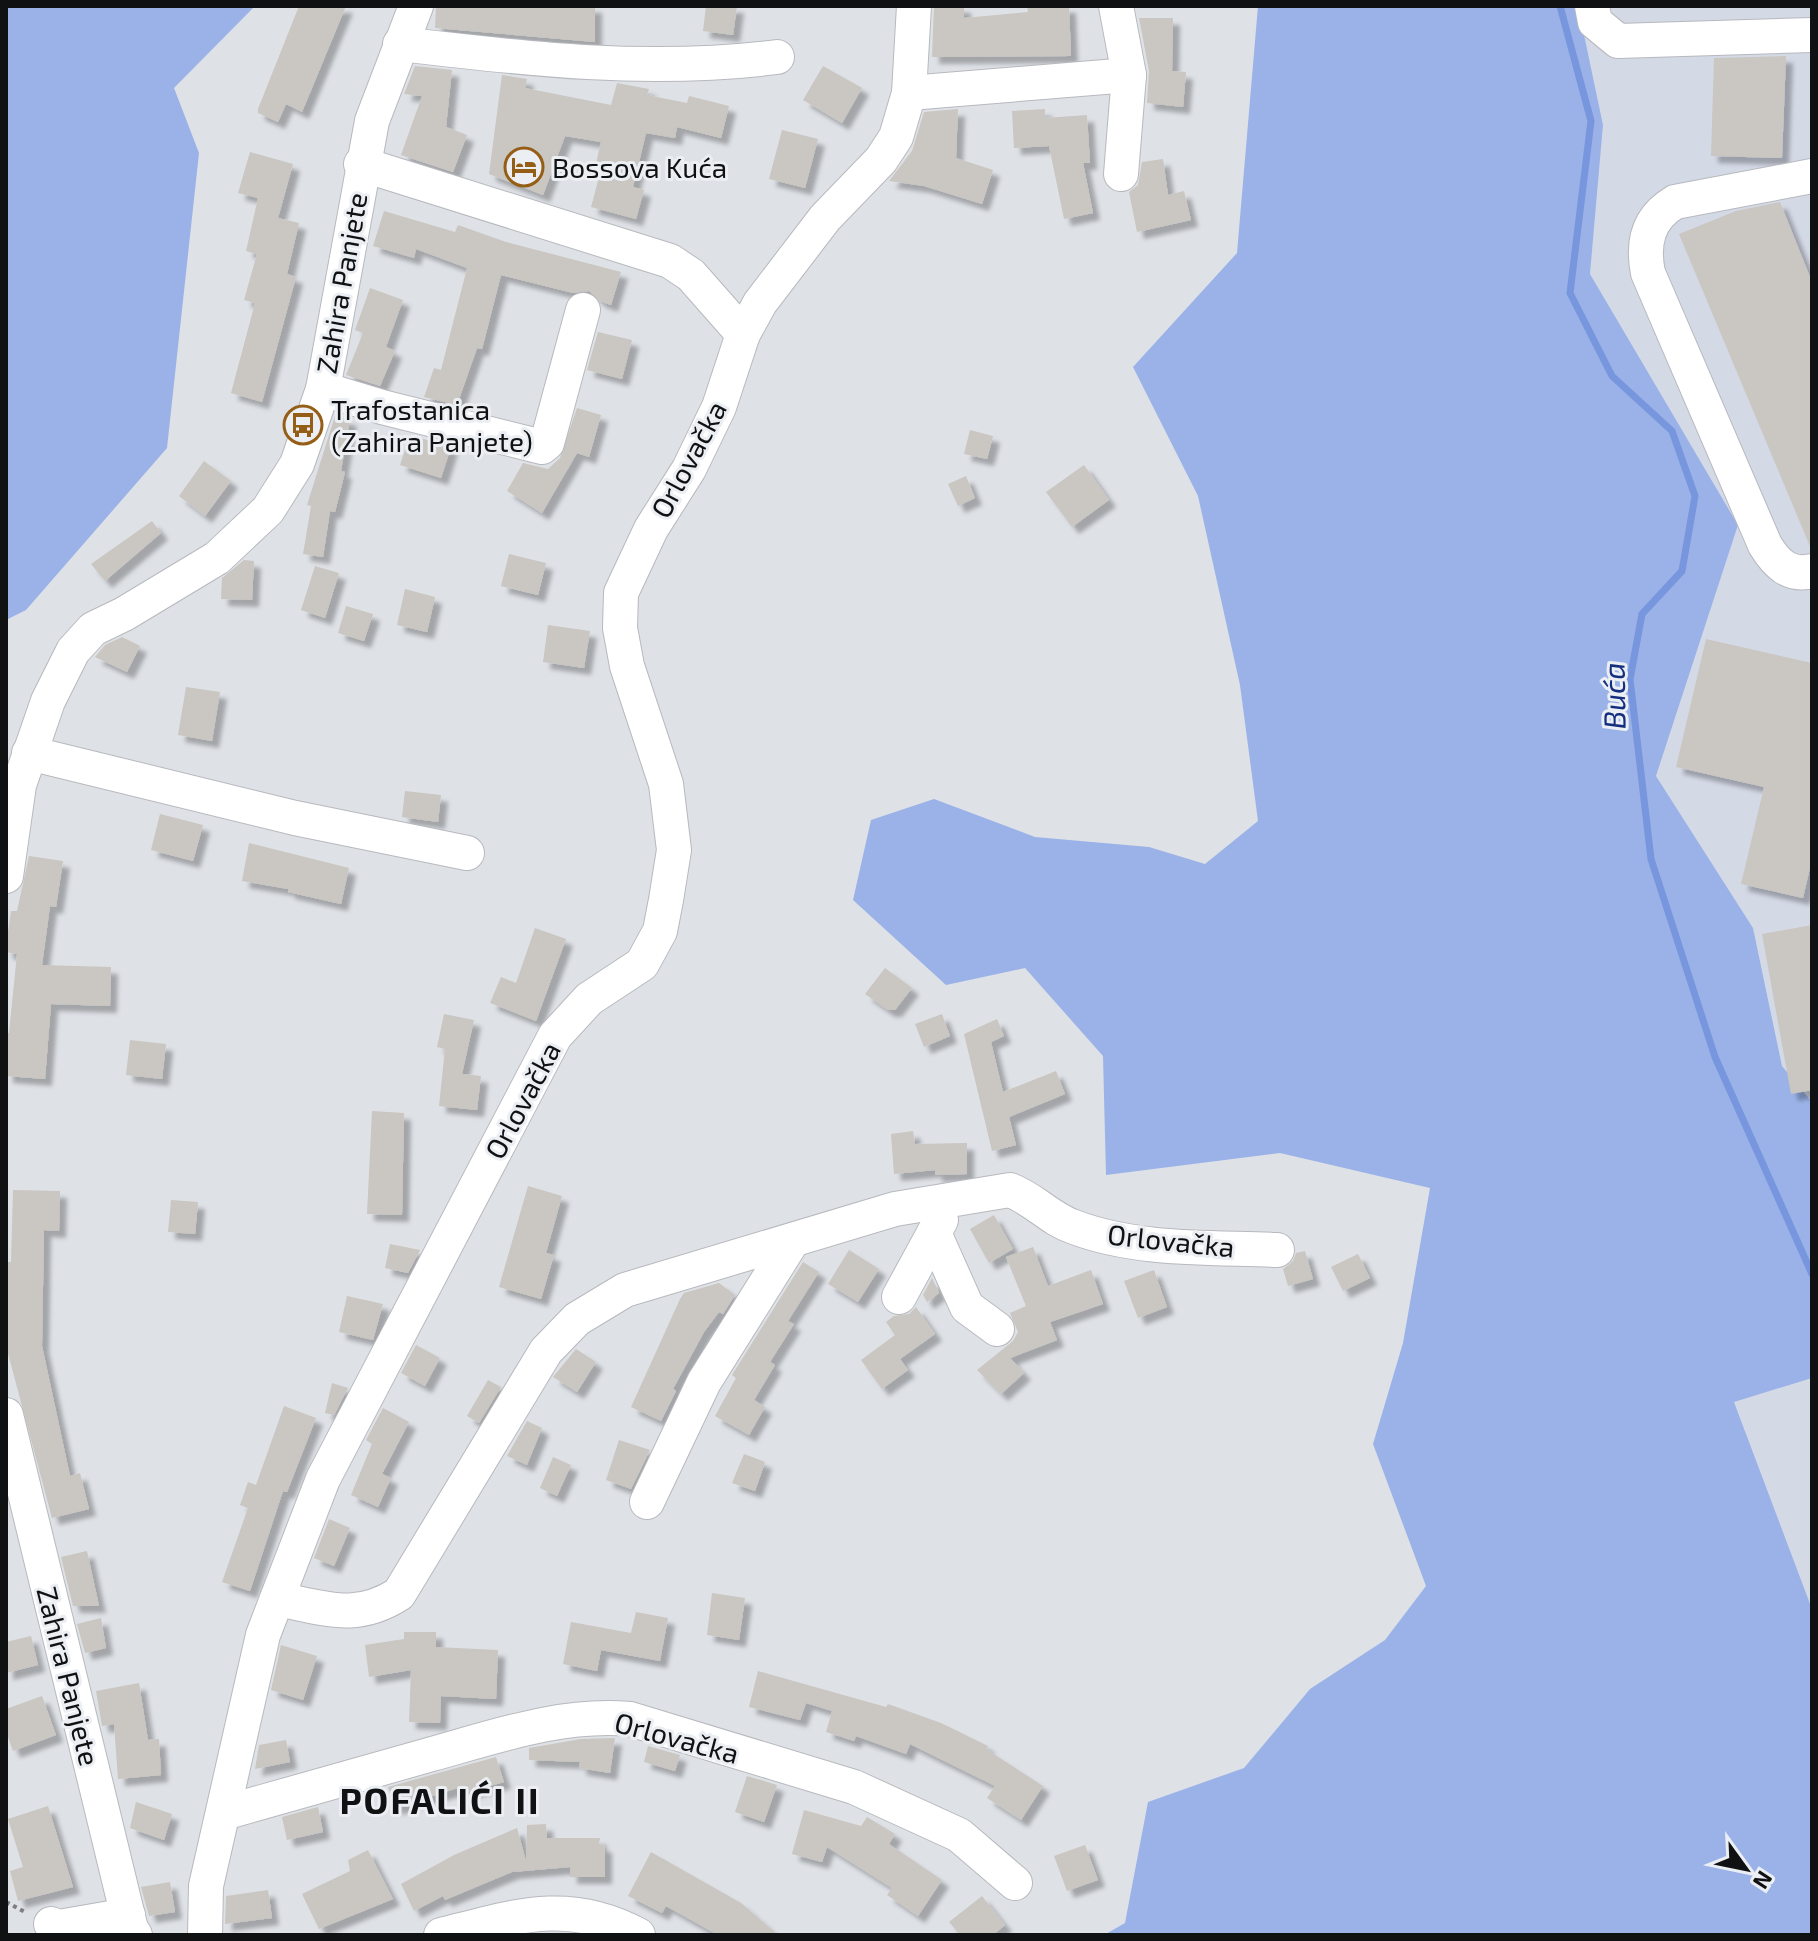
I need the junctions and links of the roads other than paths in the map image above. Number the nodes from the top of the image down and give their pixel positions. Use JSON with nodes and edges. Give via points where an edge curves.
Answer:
{"nodes":[{"id":1,"x":416,"y":6,"type":"edge"},
{"id":2,"x":914,"y":6,"type":"edge"},
{"id":3,"x":1116,"y":6,"type":"edge"},
{"id":4,"x":1592,"y":6,"type":"edge"},
{"id":5,"x":1812,"y":35,"type":"edge"},
{"id":6,"x":400,"y":44,"type":"junction"},
{"id":7,"x":777,"y":57,"type":"dead end"},
{"id":8,"x":1129,"y":75,"type":"junction"},
{"id":9,"x":909,"y":93,"type":"junction"},
{"id":10,"x":361,"y":164,"type":"junction"},
{"id":11,"x":1121,"y":174,"type":"dead end"},
{"id":12,"x":1812,"y":176,"type":"edge"},
{"id":13,"x":583,"y":310,"type":"dead end"},
{"id":14,"x":743,"y":334,"type":"junction"},
{"id":15,"x":323,"y":389,"type":"junction"},
{"id":16,"x":1812,"y":571,"type":"edge"},
{"id":17,"x":29,"y":753,"type":"junction"},
{"id":18,"x":467,"y":853,"type":"dead end"},
{"id":19,"x":6,"y":876,"type":"edge"},
{"id":20,"x":950,"y":1202,"type":"junction"},
{"id":21,"x":934,"y":1233,"type":"junction"},
{"id":22,"x":793,"y":1240,"type":"junction"},
{"id":23,"x":1277,"y":1250,"type":"dead end"},
{"id":24,"x":899,"y":1297,"type":"dead end"},
{"id":25,"x":997,"y":1329,"type":"dead end"},
{"id":26,"x":6,"y":1415,"type":"edge"},
{"id":27,"x":647,"y":1502,"type":"dead end"},
{"id":28,"x":277,"y":1599,"type":"junction"},
{"id":29,"x":224,"y":1813,"type":"junction"},
{"id":30,"x":1015,"y":1883,"type":"dead end"},
{"id":31,"x":51,"y":1924,"type":"dead end"},
{"id":32,"x":132,"y":1925,"type":"edge"},
{"id":33,"x":205,"y":1935,"type":"edge"},
{"id":34,"x":441,"y":1935,"type":"edge"},
{"id":35,"x":638,"y":1935,"type":"edge"}],
"edges":[{"from":1,"to":6,"type":"street","name":"Zahira Panjete"},
{"from":2,"to":9,"type":"street","name":"Orlovačka"},
{"from":3,"to":8,"type":"street"},
{"from":4,"to":5,"type":"street","via":[[1595,22],[1618,41]]},
{"from":6,"to":7,"type":"street","via":[[611,64],[708,66]]},
{"from":6,"to":10,"type":"street","name":"Zahira Panjete"},
{"from":8,"to":9,"type":"street"},
{"from":8,"to":11,"type":"street"},
{"from":9,"to":14,"type":"street","name":"Orlovačka","via":[[896,137],[881,160],[825,218],[760,303]]},
{"from":10,"to":14,"type":"street","via":[[670,261],[691,275]]},
{"from":10,"to":15,"type":"street","name":"Zahira Panjete"},
{"from":12,"to":16,"type":"street","via":[[1675,202],[1651,224],[1645,258],[1765,545],[1783,567]]},
{"from":13,"to":15,"type":"street","via":[[542,447]]},
{"from":14,"to":28,"type":"street","name":"Orlovačka","via":[[719,407],[621,593],[627,666],[666,784],[674,850],[660,931],[642,964],[589,999],[555,1036],[323,1479]]},
{"from":15,"to":17,"type":"street","name":"Zahira Panjete","via":[[297,464],[268,510],[217,558],[93,629],[73,651]]},
{"from":17,"to":18,"type":"street","via":[[295,818]]},
{"from":17,"to":19,"type":"street","name":"Zahira Panjete"},
{"from":20,"to":21,"type":"street"},
{"from":20,"to":22,"type":"street","name":"Orlovačka","via":[[895,1209]]},
{"from":20,"to":23,"type":"street","name":"Orlovačka","via":[[1010,1190],[1076,1228],[1156,1245]]},
{"from":21,"to":24,"type":"street"},
{"from":21,"to":25,"type":"street","via":[[967,1307]]},
{"from":22,"to":27,"type":"street","via":[[704,1382]]},
{"from":22,"to":28,"type":"street","name":"Orlovačka","via":[[625,1290],[577,1319],[546,1351],[399,1594],[375,1609],[348,1613]]},
{"from":26,"to":32,"type":"street","name":"Zahira Panjete"},
{"from":28,"to":29,"type":"street","name":"Orlovačka","via":[[263,1635]]},
{"from":29,"to":30,"type":"street","name":"Orlovačka","via":[[564,1719],[630,1719],[854,1787],[959,1835]]},
{"from":29,"to":33,"type":"street","name":"Orlovačka","via":[[206,1886]]},
{"from":31,"to":32,"type":"street"},
{"from":34,"to":35,"type":"street","via":[[553,1911],[611,1922]]}]}
